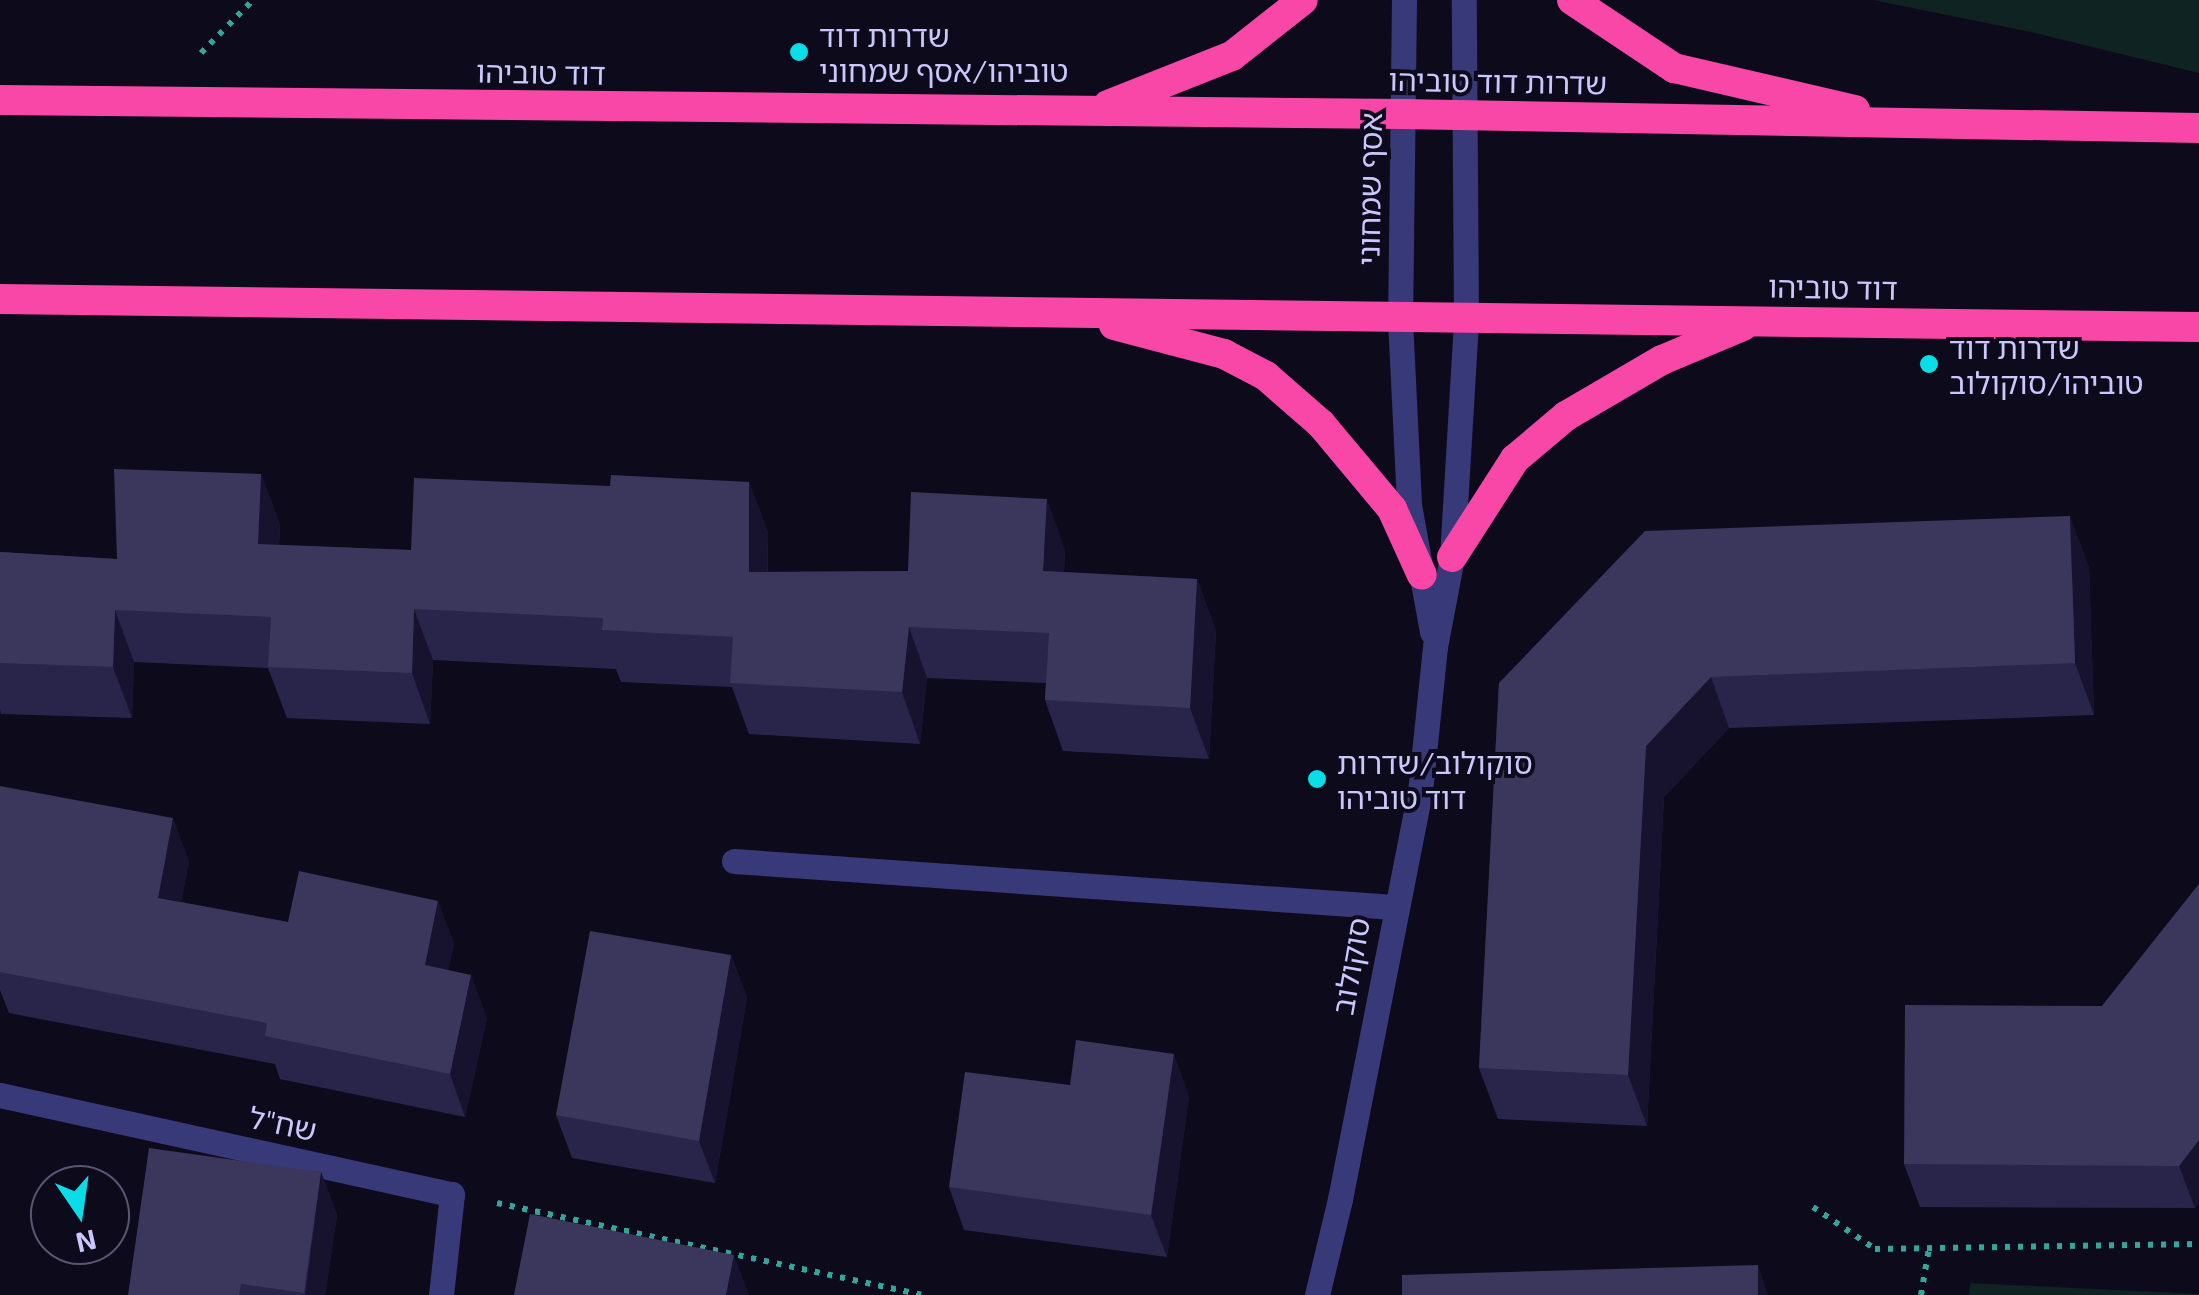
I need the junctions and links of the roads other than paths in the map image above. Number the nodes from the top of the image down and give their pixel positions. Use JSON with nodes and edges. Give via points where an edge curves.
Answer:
{"nodes":[{"id":1,"x":1303,"y":0,"type":"edge"},
{"id":2,"x":1404,"y":0,"type":"edge"},
{"id":3,"x":1464,"y":0,"type":"edge"},
{"id":4,"x":1572,"y":0,"type":"edge"},
{"id":5,"x":0,"y":100,"type":"edge"},
{"id":6,"x":1082,"y":114,"type":"junction"},
{"id":7,"x":1402,"y":114,"type":"junction"},
{"id":8,"x":1466,"y":117,"type":"junction"},
{"id":9,"x":1912,"y":124,"type":"junction"},
{"id":10,"x":2199,"y":128,"type":"edge"},
{"id":11,"x":0,"y":299,"type":"edge"},
{"id":12,"x":1067,"y":313,"type":"junction"},
{"id":13,"x":1400,"y":319,"type":"junction"},
{"id":14,"x":1466,"y":320,"type":"junction"},
{"id":15,"x":1756,"y":321,"type":"junction"},
{"id":16,"x":2199,"y":327,"type":"edge"},
{"id":17,"x":1452,"y":557,"type":"junction"},
{"id":18,"x":1422,"y":575,"type":"junction"},
{"id":19,"x":1435,"y":647,"type":"junction"},
{"id":20,"x":734,"y":861,"type":"dead end"},
{"id":21,"x":1394,"y":907,"type":"junction"},
{"id":22,"x":0,"y":1094,"type":"edge"},
{"id":23,"x":441,"y":1295,"type":"edge"},
{"id":24,"x":1316,"y":1295,"type":"edge"}],
"edges":[{"from":1,"to":6,"type":"highway","via":[[1232,56]]},
{"from":2,"to":7,"type":"street","name":"אסף שמחוני"},
{"from":3,"to":8,"type":"street"},
{"from":4,"to":9,"type":"highway","via":[[1674,68]]},
{"from":5,"to":6,"type":"highway","name":"דוד טוביהו"},
{"from":6,"to":7,"type":"highway","name":"שדרות דוד טוביהו"},
{"from":7,"to":8,"type":"highway","name":"שדרות דוד טוביהו"},
{"from":7,"to":13,"type":"street","name":"אסף שמחוני"},
{"from":8,"to":9,"type":"highway","name":"שדרות דוד טוביהו"},
{"from":8,"to":14,"type":"street","name":"סוקולוב"},
{"from":9,"to":10,"type":"highway"},
{"from":11,"to":12,"type":"highway"},
{"from":12,"to":13,"type":"highway"},
{"from":12,"to":18,"type":"highway","via":[[1224,354],[1266,376],[1321,424],[1392,509]]},
{"from":13,"to":14,"type":"highway"},
{"from":13,"to":18,"type":"street","name":"סוקולוב","via":[[1409,505]]},
{"from":14,"to":15,"type":"highway","name":"דוד טוביהו"},
{"from":14,"to":17,"type":"street","name":"סוקולוב"},
{"from":15,"to":16,"type":"highway","name":"דוד טוביהו"},
{"from":15,"to":17,"type":"highway","via":[[1662,360],[1566,416],[1515,460]]},
{"from":17,"to":19,"type":"street","name":"סוקולוב"},
{"from":18,"to":19,"type":"street","name":"סוקולוב"},
{"from":19,"to":21,"type":"street","name":"סוקולוב","via":[[1420,792]]},
{"from":20,"to":21,"type":"street"},
{"from":21,"to":24,"type":"street","name":"סוקולוב"},
{"from":22,"to":23,"type":"street","name":"שח\"ל","via":[[452,1194]]}]}
